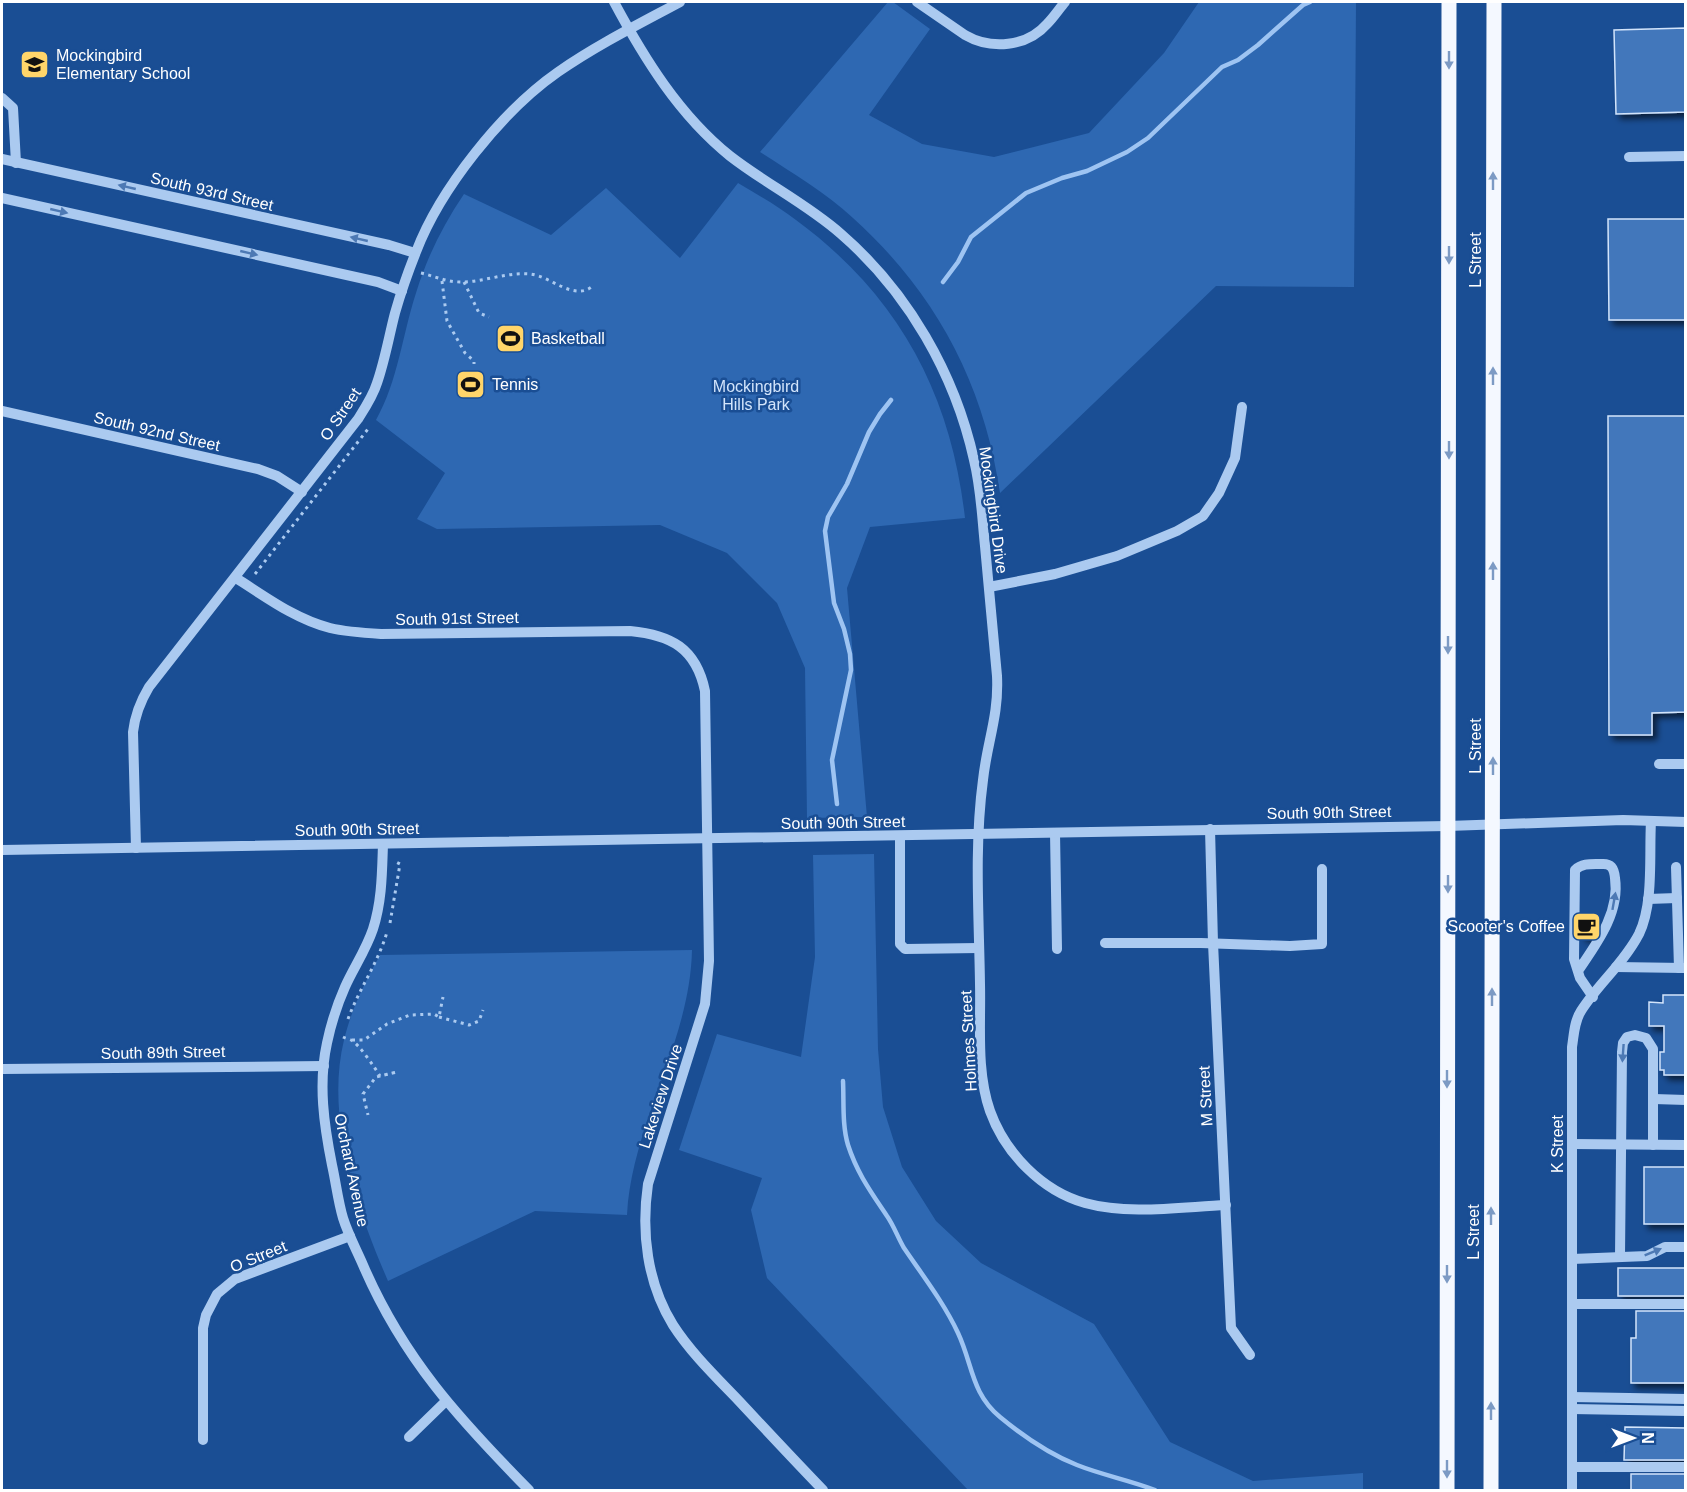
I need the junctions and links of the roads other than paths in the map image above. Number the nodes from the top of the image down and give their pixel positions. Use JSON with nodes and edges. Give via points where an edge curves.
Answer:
{"nodes":[{"id":1,"x":614,"y":2,"type":"edge"},
{"id":2,"x":680,"y":2,"type":"edge"},
{"id":3,"x":917,"y":2,"type":"edge"},
{"id":4,"x":1065,"y":2,"type":"edge"},
{"id":5,"x":1449,"y":2,"type":"edge"},
{"id":6,"x":1494,"y":2,"type":"edge"},
{"id":7,"x":628,"y":29,"type":"junction"},
{"id":8,"x":2,"y":98,"type":"edge"},
{"id":9,"x":1686,"y":156,"type":"edge"},
{"id":10,"x":1629,"y":157,"type":"dead end"},
{"id":11,"x":2,"y":159,"type":"edge"},
{"id":12,"x":16,"y":163,"type":"junction"},
{"id":13,"x":2,"y":198,"type":"edge"},
{"id":14,"x":415,"y":253,"type":"junction"},
{"id":15,"x":402,"y":291,"type":"junction"},
{"id":16,"x":1242,"y":407,"type":"dead end"},
{"id":17,"x":2,"y":411,"type":"edge"},
{"id":18,"x":302,"y":492,"type":"junction"},
{"id":19,"x":236,"y":579,"type":"junction"},
{"id":20,"x":989,"y":587,"type":"junction"},
{"id":21,"x":687,"y":652,"type":"joint"},
{"id":22,"x":1659,"y":764,"type":"dead end"},
{"id":23,"x":1686,"y":764,"type":"edge"},
{"id":24,"x":1651,"y":820,"type":"junction"},
{"id":25,"x":1686,"y":822,"type":"edge"},
{"id":26,"x":1492,"y":824,"type":"junction"},
{"id":27,"x":1448,"y":826,"type":"junction"},
{"id":28,"x":1210,"y":829,"type":"junction"},
{"id":29,"x":1055,"y":832,"type":"junction"},
{"id":30,"x":979,"y":834,"type":"junction"},
{"id":31,"x":900,"y":836,"type":"junction"},
{"id":32,"x":708,"y":839,"type":"junction"},
{"id":33,"x":382,"y":844,"type":"junction"},
{"id":34,"x":136,"y":848,"type":"junction"},
{"id":35,"x":2,"y":850,"type":"edge"},
{"id":36,"x":1677,"y":867,"type":"dead end"},
{"id":37,"x":1322,"y":869,"type":"dead end"},
{"id":38,"x":1677,"y":898,"type":"junction"},
{"id":39,"x":1648,"y":899,"type":"junction"},
{"id":40,"x":1105,"y":943,"type":"dead end"},
{"id":41,"x":1213,"y":943,"type":"junction"},
{"id":42,"x":979,"y":948,"type":"junction"},
{"id":43,"x":1057,"y":949,"type":"dead end"},
{"id":44,"x":1616,"y":967,"type":"junction"},
{"id":45,"x":1682,"y":968,"type":"edge"},
{"id":46,"x":1578,"y":971,"type":"junction"},
{"id":47,"x":1593,"y":996,"type":"junction"},
{"id":48,"x":324,"y":1066,"type":"junction"},
{"id":49,"x":2,"y":1069,"type":"edge"},
{"id":50,"x":1654,"y":1100,"type":"junction"},
{"id":51,"x":1686,"y":1100,"type":"edge"},
{"id":52,"x":1572,"y":1144,"type":"junction"},
{"id":53,"x":1621,"y":1144,"type":"junction"},
{"id":54,"x":1653,"y":1144,"type":"junction"},
{"id":55,"x":1686,"y":1145,"type":"edge"},
{"id":56,"x":1226,"y":1205,"type":"junction"},
{"id":57,"x":350,"y":1236,"type":"junction"},
{"id":58,"x":1686,"y":1247,"type":"edge"},
{"id":59,"x":1620,"y":1256,"type":"junction"},
{"id":60,"x":1572,"y":1259,"type":"junction"},
{"id":61,"x":1572,"y":1304,"type":"junction"},
{"id":62,"x":1686,"y":1304,"type":"edge"},
{"id":63,"x":1250,"y":1355,"type":"dead end"},
{"id":64,"x":1686,"y":1399,"type":"edge"},
{"id":65,"x":446,"y":1401,"type":"junction"},
{"id":66,"x":1572,"y":1403,"type":"junction"},
{"id":67,"x":1686,"y":1411,"type":"edge"},
{"id":68,"x":409,"y":1437,"type":"dead end"},
{"id":69,"x":203,"y":1440,"type":"dead end"},
{"id":70,"x":1572,"y":1467,"type":"junction"},
{"id":71,"x":1686,"y":1467,"type":"edge"},
{"id":72,"x":529,"y":1491,"type":"edge"},
{"id":73,"x":823,"y":1491,"type":"edge"},
{"id":74,"x":1447,"y":1491,"type":"edge"},
{"id":75,"x":1491,"y":1491,"type":"edge"},
{"id":76,"x":1572,"y":1491,"type":"edge"}],
"edges":[{"from":1,"to":7,"type":"street","name":"Mockingbird Drive"},
{"from":2,"to":7,"type":"street","name":"O Street"},
{"from":3,"to":4,"type":"street","via":[[973,40],[991,45],[1031,37],[1046,26]]},
{"from":5,"to":27,"type":"main road","name":"L Street","one_way":true},
{"from":26,"to":6,"type":"main road","name":"L Street","one_way":true},
{"from":7,"to":14,"type":"street","name":"O Street","via":[[556,73],[490,134],[429,221]]},
{"from":7,"to":20,"type":"street","name":"Mockingbird Drive","via":[[640,51],[700,129],[730,156],[842,235],[882,276],[916,322],[948,379],[969,435],[980,489]]},
{"from":8,"to":12,"type":"street","via":[[14,108]]},
{"from":9,"to":10,"type":"street"},
{"from":11,"to":12,"type":"street","name":"South 93rd Street"},
{"from":14,"to":12,"type":"street","name":"South 93rd Street","one_way":true},
{"from":13,"to":15,"type":"street","one_way":true,"via":[[378,282]]},
{"from":14,"to":15,"type":"street","name":"O Street"},
{"from":15,"to":18,"type":"street","name":"O Street","via":[[372,397]]},
{"from":16,"to":20,"type":"street","via":[[1235,458],[1203,516],[1117,556]]},
{"from":17,"to":18,"type":"street","name":"South 92nd Street","via":[[258,469]]},
{"from":18,"to":19,"type":"street","name":"O Street"},
{"from":19,"to":21,"type":"street","name":"South 91st Street","via":[[307,620],[352,632],[630,630],[663,636]]},
{"from":19,"to":34,"type":"street","name":"O Street","via":[[141,701],[134,732]]},
{"from":20,"to":30,"type":"street","name":"Mockingbird Drive","via":[[998,696],[983,777]]},
{"from":21,"to":32,"type":"street","name":"Lakeview Drive","via":[[696,664],[705,691]]},
{"from":22,"to":23,"type":"street"},
{"from":24,"to":25,"type":"street","name":"South 90th Street"},
{"from":24,"to":26,"type":"street","name":"South 90th Street"},
{"from":24,"to":39,"type":"street","name":"K Street"},
{"from":26,"to":27,"type":"street","name":"South 90th Street"},
{"from":75,"to":26,"type":"main road","name":"L Street","one_way":true},
{"from":27,"to":28,"type":"street","name":"South 90th Street"},
{"from":27,"to":74,"type":"main road","name":"L Street","one_way":true},
{"from":28,"to":29,"type":"street","name":"South 90th Street"},
{"from":28,"to":41,"type":"street","name":"M Street"},
{"from":29,"to":30,"type":"street","name":"South 90th Street"},
{"from":29,"to":43,"type":"street"},
{"from":30,"to":31,"type":"street","name":"South 90th Street"},
{"from":30,"to":42,"type":"street","name":"Holmes Street"},
{"from":31,"to":32,"type":"street","name":"South 90th Street"},
{"from":31,"to":42,"type":"street","via":[[900,944],[905,949]]},
{"from":32,"to":33,"type":"street","name":"South 90th Street"},
{"from":32,"to":73,"type":"street","name":"Lakeview Drive","via":[[708,988],[648,1184],[648,1259],[664,1309],[683,1339]]},
{"from":33,"to":34,"type":"street","name":"South 90th Street"},
{"from":33,"to":48,"type":"street","name":"Orchard Avenue","via":[[377,916],[334,1014]]},
{"from":34,"to":35,"type":"street","name":"South 90th Street"},
{"from":36,"to":38,"type":"street"},
{"from":37,"to":41,"type":"street","via":[[1322,945]]},
{"from":38,"to":39,"type":"street"},
{"from":38,"to":45,"type":"street"},
{"from":39,"to":44,"type":"street","name":"K Street","via":[[1639,935]]},
{"from":40,"to":41,"type":"street"},
{"from":41,"to":56,"type":"street","name":"M Street"},
{"from":42,"to":56,"type":"street","name":"Holmes Street","via":[[984,1092],[996,1125],[1028,1169],[1052,1188],[1103,1207]]},
{"from":44,"to":45,"type":"street"},
{"from":44,"to":47,"type":"street","name":"K Street"},
{"from":46,"to":46,"type":"street","one_way":true,"via":[[1612,913],[1616,880],[1614,870],[1606,864],[1584,865],[1575,870],[1574,959]]},
{"from":46,"to":47,"type":"street"},
{"from":47,"to":52,"type":"street","name":"K Street","via":[[1574,1027]]},
{"from":48,"to":49,"type":"street","name":"South 89th Street"},
{"from":48,"to":57,"type":"street","name":"Orchard Avenue","via":[[324,1120]]},
{"from":50,"to":51,"type":"street"},
{"from":50,"to":53,"type":"street","one_way":true,"via":[[1653,1049],[1646,1038],[1627,1037],[1622,1052]]},
{"from":50,"to":54,"type":"street"},
{"from":52,"to":53,"type":"street"},
{"from":52,"to":60,"type":"street","name":"K Street"},
{"from":53,"to":54,"type":"street"},
{"from":53,"to":59,"type":"street"},
{"from":54,"to":55,"type":"street"},
{"from":56,"to":63,"type":"street","name":"M Street","via":[[1231,1328]]},
{"from":57,"to":65,"type":"street","name":"Orchard Avenue","via":[[392,1324]]},
{"from":57,"to":69,"type":"street","name":"O Street","via":[[235,1279],[217,1294],[203,1328]]},
{"from":59,"to":58,"type":"street","one_way":true,"via":[[1647,1256],[1665,1247]]},
{"from":59,"to":60,"type":"street"},
{"from":60,"to":61,"type":"street","name":"K Street"},
{"from":61,"to":62,"type":"street"},
{"from":61,"to":66,"type":"street","name":"K Street"},
{"from":64,"to":66,"type":"street"},
{"from":65,"to":68,"type":"street"},
{"from":65,"to":72,"type":"street","name":"Orchard Avenue"},
{"from":66,"to":67,"type":"street"},
{"from":66,"to":70,"type":"street","name":"K Street"},
{"from":70,"to":71,"type":"street"},
{"from":70,"to":76,"type":"street","name":"K Street"}]}
